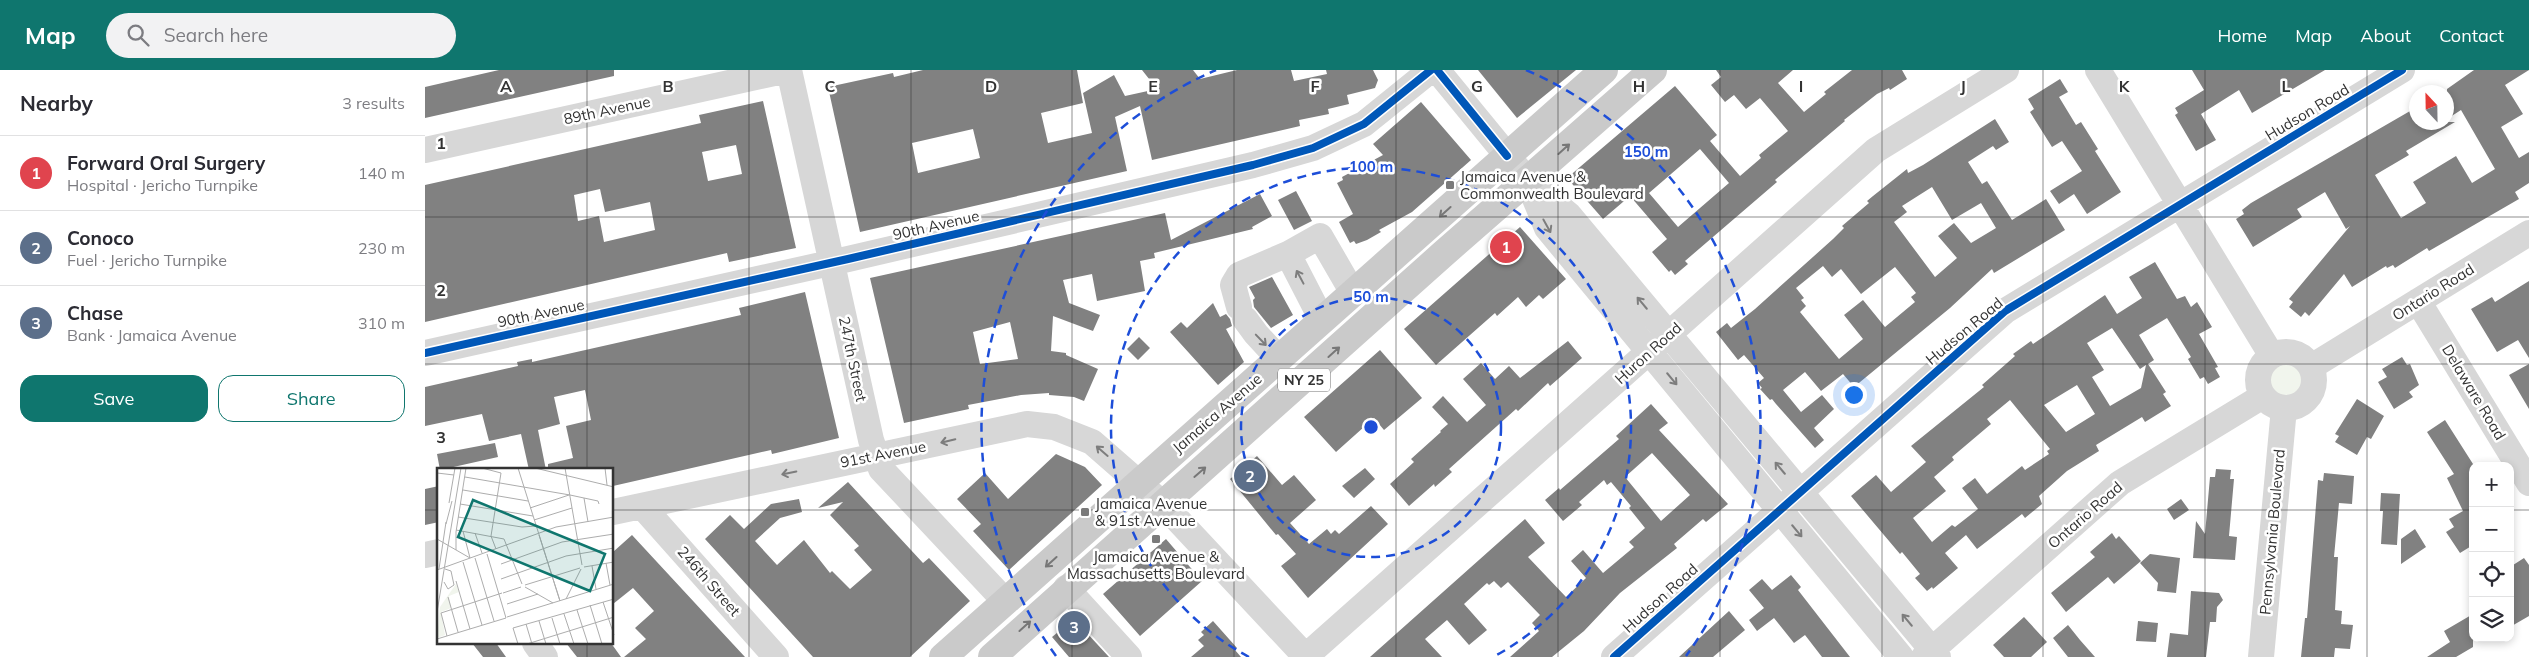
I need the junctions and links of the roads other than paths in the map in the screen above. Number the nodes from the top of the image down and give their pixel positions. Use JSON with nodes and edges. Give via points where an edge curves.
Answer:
{"nodes":[{"id":1,"x":789,"y":70,"type":"edge"},
{"id":2,"x":1431,"y":70,"type":"edge"},
{"id":3,"x":1437,"y":70,"type":"edge"},
{"id":4,"x":1604,"y":70,"type":"edge"},
{"id":5,"x":1653,"y":70,"type":"edge"},
{"id":6,"x":2006,"y":70,"type":"edge"},
{"id":7,"x":2098,"y":70,"type":"edge"},
{"id":8,"x":2402,"y":70,"type":"edge"},
{"id":9,"x":425,"y":150,"type":"edge"},
{"id":10,"x":1507,"y":156,"type":"junction"},
{"id":11,"x":1527,"y":181,"type":"junction"},
{"id":12,"x":2180,"y":204,"type":"junction"},
{"id":13,"x":2529,"y":233,"type":"edge"},
{"id":14,"x":1288,"y":254,"type":"junction"},
{"id":15,"x":833,"y":263,"type":"junction"},
{"id":16,"x":1353,"y":293,"type":"junction"},
{"id":17,"x":2418,"y":301,"type":"junction"},
{"id":18,"x":1322,"y":320,"type":"junction"},
{"id":19,"x":1669,"y":334,"type":"junction"},
{"id":20,"x":1649,"y":352,"type":"junction"},
{"id":21,"x":425,"y":353,"type":"edge"},
{"id":22,"x":2272,"y":356,"type":"junction"},
{"id":23,"x":1279,"y":359,"type":"junction"},
{"id":24,"x":2311,"y":367,"type":"junction"},
{"id":25,"x":2273,"y":402,"type":"junction"},
{"id":26,"x":875,"y":456,"type":"junction"},
{"id":27,"x":1139,"y":482,"type":"junction"},
{"id":28,"x":2529,"y":483,"type":"edge"},
{"id":29,"x":1801,"y":492,"type":"junction"},
{"id":30,"x":1163,"y":504,"type":"junction"},
{"id":31,"x":643,"y":506,"type":"junction"},
{"id":32,"x":1780,"y":510,"type":"junction"},
{"id":33,"x":614,"y":512,"type":"edge"},
{"id":34,"x":1066,"y":588,"type":"junction"},
{"id":35,"x":1006,"y":602,"type":"junction"},
{"id":36,"x":536,"y":644,"type":"edge"},
{"id":37,"x":960,"y":648,"type":"edge"},
{"id":38,"x":1931,"y":655,"type":"edge"},
{"id":39,"x":545,"y":657,"type":"edge"},
{"id":40,"x":776,"y":657,"type":"edge"},
{"id":41,"x":943,"y":657,"type":"edge"},
{"id":42,"x":992,"y":657,"type":"edge"},
{"id":43,"x":1129,"y":657,"type":"edge"},
{"id":44,"x":1306,"y":657,"type":"edge"},
{"id":45,"x":1614,"y":657,"type":"edge"},
{"id":46,"x":1901,"y":657,"type":"edge"},
{"id":47,"x":2261,"y":657,"type":"edge"}],
"edges":[{"from":1,"to":9,"type":"street","name":"89th Avenue"},
{"from":1,"to":15,"type":"street","name":"247th Street"},
{"from":2,"to":15,"type":"street","name":"90th Avenue","via":[[1364,124],[1313,148],[1253,165]]},
{"from":3,"to":10,"type":"street"},
{"from":4,"to":10,"type":"main road","name":"Jamaica Avenue","number":"NY 25"},
{"from":11,"to":5,"type":"main road","number":"NY 25","one_way":true},
{"from":6,"to":19,"type":"street","name":"Huron Road","via":[[1876,150]]},
{"from":7,"to":12,"type":"street"},
{"from":8,"to":12,"type":"street","name":"Hudson Road"},
{"from":10,"to":11,"type":"street"},
{"from":10,"to":16,"type":"main road","name":"Jamaica Avenue","number":"NY 25","one_way":true},
{"from":19,"to":11,"type":"street","one_way":true,"via":[[1569,215]]},
{"from":11,"to":20,"type":"street","one_way":true,"via":[[1547,228]]},
{"from":30,"to":11,"type":"main road","number":"NY 25","one_way":true},
{"from":12,"to":22,"type":"street"},
{"from":12,"to":29,"type":"street","name":"Hudson Road","via":[[2005,311]]},
{"from":13,"to":17,"type":"street","name":"Ontario Road"},
{"from":14,"to":16,"type":"street","via":[[1320,236]]},
{"from":18,"to":14,"type":"street","one_way":true},
{"from":14,"to":23,"type":"street","one_way":true,"via":[[1239,275],[1233,286],[1242,313]]},
{"from":15,"to":21,"type":"street","name":"90th Avenue"},
{"from":15,"to":26,"type":"street","name":"247th Street"},
{"from":16,"to":18,"type":"main road","name":"Jamaica Avenue","number":"NY 25"},
{"from":17,"to":24,"type":"street","name":"Ontario Road"},
{"from":17,"to":28,"type":"street","name":"Delaware Road"},
{"from":18,"to":23,"type":"main road","name":"Jamaica Avenue","number":"NY 25"},
{"from":19,"to":20,"type":"street","name":"Huron Road"},
{"from":29,"to":19,"type":"street","one_way":true},
{"from":20,"to":32,"type":"street","one_way":true},
{"from":20,"to":44,"type":"street","name":"Huron Road"},
{"from":22,"to":24,"type":"street","via":[[2294,353],[2307,360]]},
{"from":22,"to":25,"type":"street","via":[[2266,360],[2259,374],[2259,389]]},
{"from":23,"to":27,"type":"main road","name":"Jamaica Avenue","number":"NY 25"},
{"from":24,"to":25,"type":"street","name":"Ontario Road","via":[[2312,392],[2300,404]]},
{"from":25,"to":38,"type":"street","name":"Ontario Road","via":[[2120,483]]},
{"from":25,"to":47,"type":"street","name":"Pennsylvania Boulevard"},
{"from":27,"to":26,"type":"street","name":"91st Avenue","one_way":true,"via":[[1092,442],[1067,431],[1040,425],[1013,426]]},
{"from":26,"to":31,"type":"street","name":"91st Avenue","one_way":true},
{"from":26,"to":35,"type":"street","name":"247th Street","via":[[881,469]]},
{"from":27,"to":30,"type":"street","name":"91st Avenue"},
{"from":27,"to":35,"type":"main road","name":"Jamaica Avenue","number":"NY 25","one_way":true},
{"from":29,"to":32,"type":"street","name":"Hudson Road"},
{"from":38,"to":29,"type":"street","one_way":true},
{"from":30,"to":34,"type":"main road","number":"NY 25"},
{"from":30,"to":44,"type":"street","name":"91st Avenue"},
{"from":31,"to":33,"type":"street","name":"91st Avenue"},
{"from":31,"to":40,"type":"street","name":"246th Street"},
{"from":32,"to":45,"type":"street","name":"Hudson Road"},
{"from":32,"to":46,"type":"street","one_way":true},
{"from":42,"to":34,"type":"main road","number":"NY 25","one_way":true},
{"from":34,"to":43,"type":"street"},
{"from":35,"to":37,"type":"main road","name":"Jamaica Avenue","number":"NY 25"},
{"from":36,"to":39,"type":"street"},
{"from":37,"to":41,"type":"main road","name":"Jamaica Avenue","number":"NY 25"}]}
